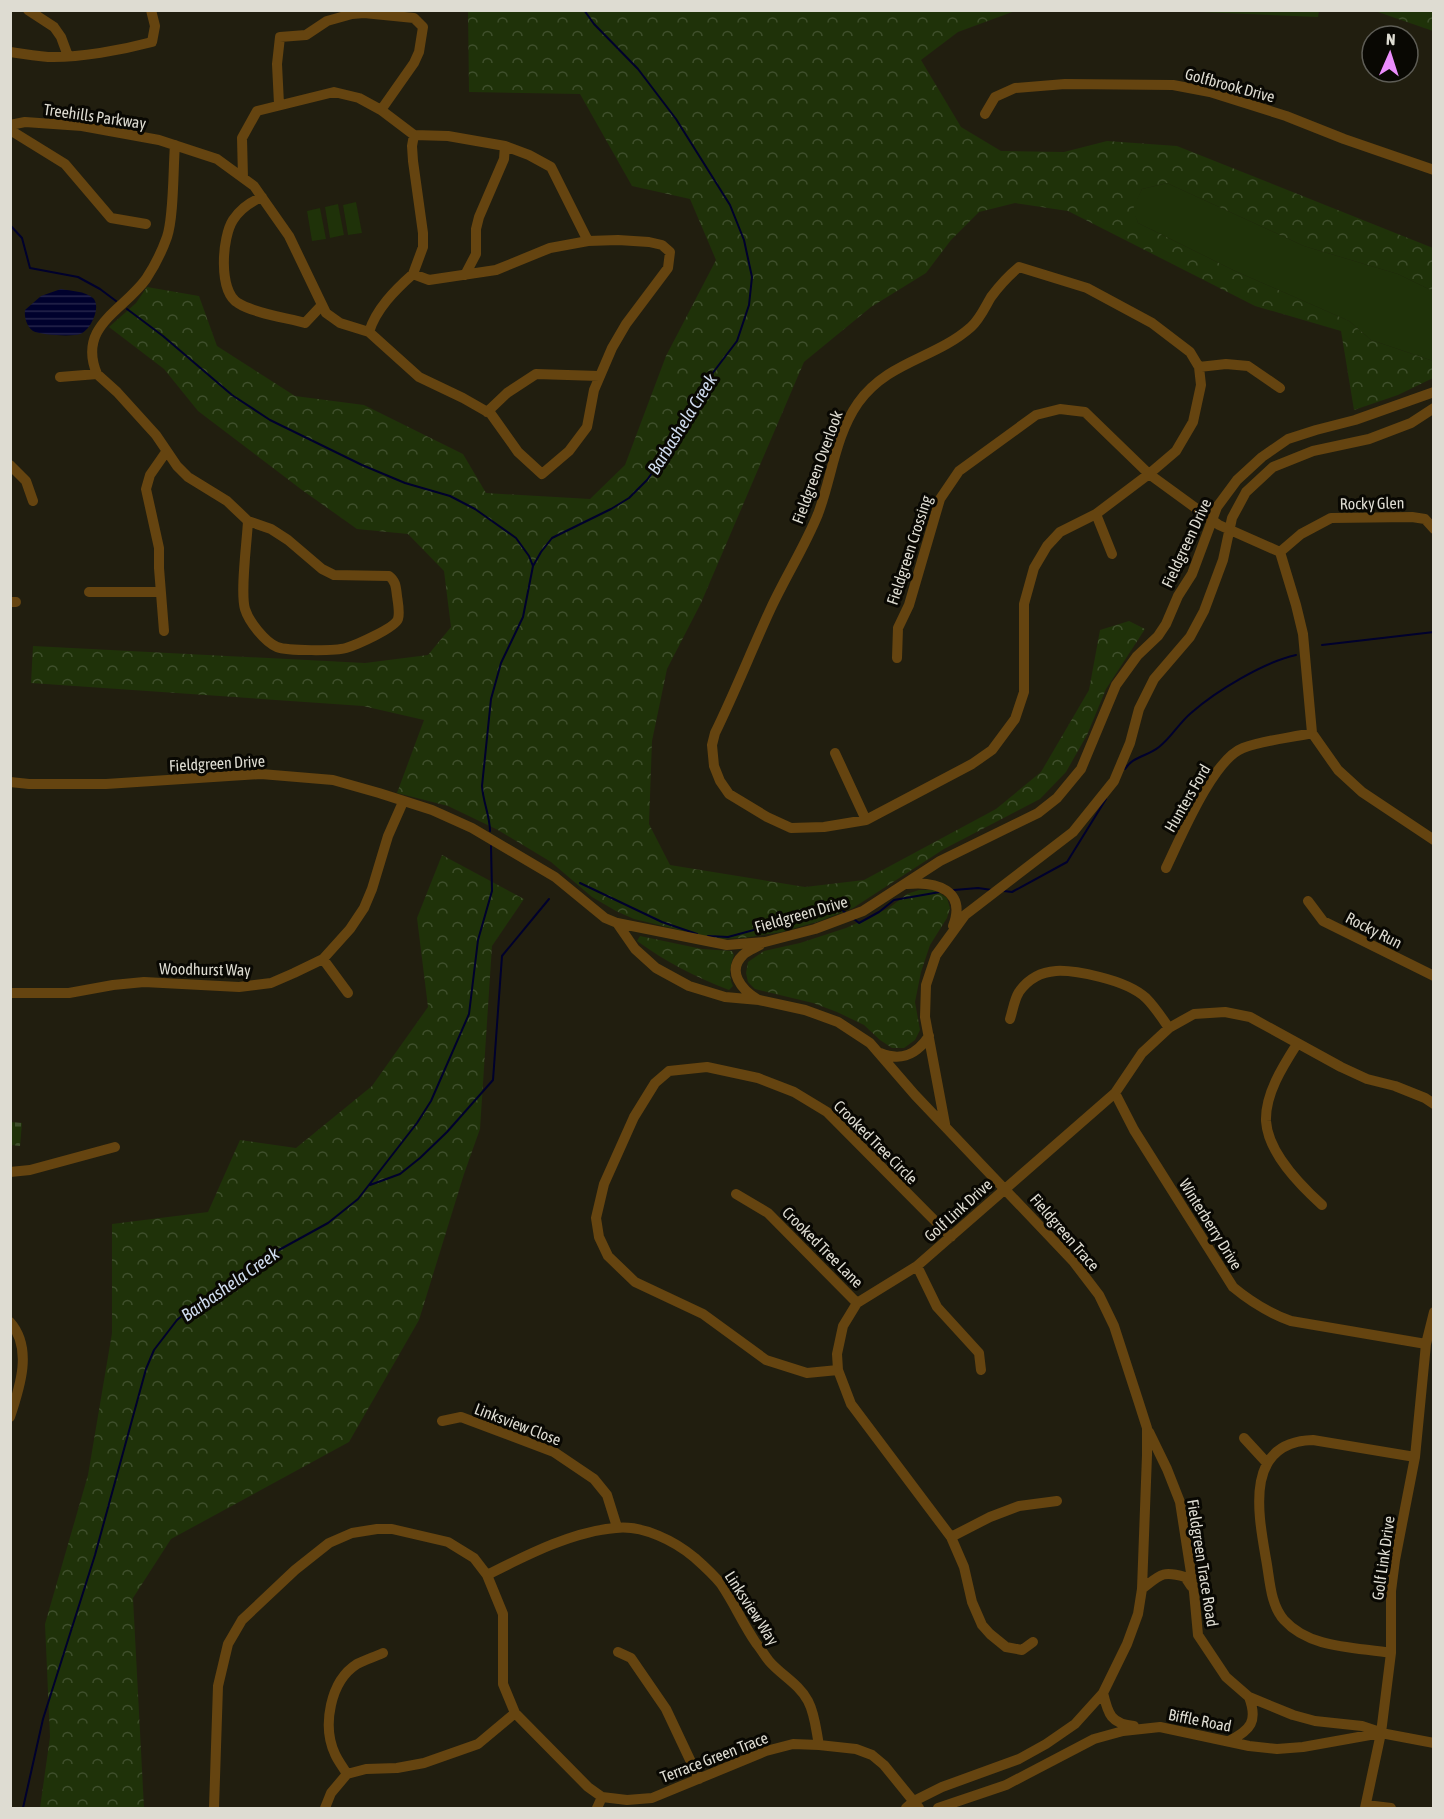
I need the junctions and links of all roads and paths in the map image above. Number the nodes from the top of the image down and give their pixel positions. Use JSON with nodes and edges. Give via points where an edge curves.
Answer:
{"nodes":[{"id":1,"x":28,"y":10,"type":"edge"},
{"id":2,"x":151,"y":10,"type":"edge"},
{"id":3,"x":10,"y":52,"type":"edge"},
{"id":4,"x":68,"y":56,"type":"junction"},
{"id":5,"x":279,"y":104,"type":"junction"},
{"id":6,"x":381,"y":110,"type":"junction"},
{"id":7,"x":985,"y":114,"type":"dead end"},
{"id":8,"x":10,"y":125,"type":"edge"},
{"id":9,"x":10,"y":130,"type":"edge"},
{"id":10,"x":414,"y":135,"type":"junction"},
{"id":11,"x":175,"y":145,"type":"junction"},
{"id":12,"x":505,"y":146,"type":"junction"},
{"id":13,"x":1434,"y":170,"type":"edge"},
{"id":14,"x":243,"y":178,"type":"junction"},
{"id":15,"x":262,"y":197,"type":"junction"},
{"id":16,"x":146,"y":224,"type":"dead end"},
{"id":17,"x":588,"y":241,"type":"junction"},
{"id":18,"x":413,"y":274,"type":"junction"},
{"id":19,"x":465,"y":275,"type":"junction"},
{"id":20,"x":322,"y":305,"type":"junction"},
{"id":21,"x":369,"y":332,"type":"junction"},
{"id":22,"x":1199,"y":367,"type":"junction"},
{"id":23,"x":97,"y":374,"type":"junction"},
{"id":24,"x":599,"y":376,"type":"junction"},
{"id":25,"x":60,"y":377,"type":"dead end"},
{"id":26,"x":1280,"y":388,"type":"dead end"},
{"id":27,"x":1434,"y":392,"type":"edge"},
{"id":28,"x":1434,"y":408,"type":"edge"},
{"id":29,"x":487,"y":412,"type":"junction"},
{"id":30,"x":166,"y":452,"type":"junction"},
{"id":31,"x":10,"y":465,"type":"edge"},
{"id":32,"x":1149,"y":474,"type":"junction"},
{"id":33,"x":33,"y":501,"type":"dead end"},
{"id":34,"x":1096,"y":513,"type":"junction"},
{"id":35,"x":1212,"y":519,"type":"junction"},
{"id":36,"x":248,"y":521,"type":"junction"},
{"id":37,"x":1228,"y":529,"type":"junction"},
{"id":38,"x":1434,"y":530,"type":"edge"},
{"id":39,"x":1280,"y":552,"type":"junction"},
{"id":40,"x":1112,"y":554,"type":"dead end"},
{"id":41,"x":89,"y":592,"type":"dead end"},
{"id":42,"x":160,"y":592,"type":"junction"},
{"id":43,"x":164,"y":631,"type":"dead end"},
{"id":44,"x":897,"y":658,"type":"dead end"},
{"id":45,"x":1312,"y":734,"type":"junction"},
{"id":46,"x":835,"y":753,"type":"dead end"},
{"id":47,"x":10,"y":782,"type":"edge"},
{"id":48,"x":403,"y":802,"type":"junction"},
{"id":49,"x":866,"y":820,"type":"junction"},
{"id":50,"x":1434,"y":840,"type":"edge"},
{"id":51,"x":1166,"y":868,"type":"dead end"},
{"id":52,"x":908,"y":884,"type":"junction"},
{"id":53,"x":1308,"y":901,"type":"dead end"},
{"id":54,"x":617,"y":923,"type":"junction"},
{"id":55,"x":950,"y":934,"type":"junction"},
{"id":56,"x":765,"y":942,"type":"junction"},
{"id":57,"x":323,"y":959,"type":"junction"},
{"id":58,"x":1434,"y":976,"type":"edge"},
{"id":59,"x":10,"y":993,"type":"edge"},
{"id":60,"x":348,"y":993,"type":"dead end"},
{"id":61,"x":759,"y":1000,"type":"junction"},
{"id":62,"x":1010,"y":1019,"type":"dead end"},
{"id":63,"x":1169,"y":1028,"type":"junction"},
{"id":64,"x":929,"y":1036,"type":"junction"},
{"id":65,"x":1297,"y":1044,"type":"junction"},
{"id":66,"x":877,"y":1052,"type":"junction"},
{"id":67,"x":1115,"y":1093,"type":"junction"},
{"id":68,"x":1434,"y":1104,"type":"edge"},
{"id":69,"x":945,"y":1125,"type":"junction"},
{"id":70,"x":115,"y":1148,"type":"dead end"},
{"id":71,"x":10,"y":1172,"type":"edge"},
{"id":72,"x":1005,"y":1188,"type":"junction"},
{"id":73,"x":736,"y":1194,"type":"dead end"},
{"id":74,"x":1322,"y":1205,"type":"dead end"},
{"id":75,"x":951,"y":1237,"type":"junction"},
{"id":76,"x":917,"y":1266,"type":"junction"},
{"id":77,"x":857,"y":1302,"type":"junction"},
{"id":78,"x":1434,"y":1312,"type":"edge"},
{"id":79,"x":10,"y":1322,"type":"edge"},
{"id":80,"x":1426,"y":1344,"type":"junction"},
{"id":81,"x":838,"y":1370,"type":"junction"},
{"id":82,"x":981,"y":1370,"type":"dead end"},
{"id":83,"x":10,"y":1417,"type":"edge"},
{"id":84,"x":442,"y":1421,"type":"dead end"},
{"id":85,"x":1147,"y":1428,"type":"junction"},
{"id":86,"x":1244,"y":1438,"type":"dead end"},
{"id":87,"x":1415,"y":1457,"type":"junction"},
{"id":88,"x":1267,"y":1463,"type":"junction"},
{"id":89,"x":1057,"y":1502,"type":"dead end"},
{"id":90,"x":617,"y":1527,"type":"junction"},
{"id":91,"x":951,"y":1537,"type":"junction"},
{"id":92,"x":487,"y":1575,"type":"junction"},
{"id":93,"x":1142,"y":1589,"type":"junction"},
{"id":94,"x":1194,"y":1592,"type":"junction"},
{"id":95,"x":1033,"y":1642,"type":"dead end"},
{"id":96,"x":618,"y":1652,"type":"dead end"},
{"id":97,"x":382,"y":1653,"type":"dead end"},
{"id":98,"x":1391,"y":1653,"type":"junction"},
{"id":99,"x":1103,"y":1693,"type":"junction"},
{"id":100,"x":1249,"y":1697,"type":"junction"},
{"id":101,"x":515,"y":1713,"type":"junction"},
{"id":102,"x":1160,"y":1727,"type":"junction"},
{"id":103,"x":1381,"y":1732,"type":"junction"},
{"id":104,"x":1229,"y":1741,"type":"junction"},
{"id":105,"x":1434,"y":1743,"type":"edge"},
{"id":106,"x":819,"y":1745,"type":"junction"},
{"id":107,"x":347,"y":1774,"type":"junction"},
{"id":108,"x":699,"y":1779,"type":"junction"},
{"id":109,"x":602,"y":1797,"type":"junction"},
{"id":110,"x":913,"y":1806,"type":"edge"},
{"id":111,"x":1365,"y":1807,"type":"edge"},
{"id":112,"x":214,"y":1809,"type":"edge"},
{"id":113,"x":325,"y":1809,"type":"edge"},
{"id":114,"x":597,"y":1809,"type":"edge"},
{"id":115,"x":938,"y":1809,"type":"edge"},
{"id":116,"x":1391,"y":1809,"type":"edge"}],
"edges":[{"from":1,"to":4,"type":"street","via":[[54,27]]},
{"from":2,"to":4,"type":"street","via":[[155,26],[152,42]]},
{"from":3,"to":4,"type":"street"},
{"from":5,"to":6,"type":"street","via":[[334,92],[359,98]]},
{"from":5,"to":6,"type":"street","via":[[280,37],[306,35],[327,21],[352,14],[414,18],[423,27],[419,52]]},
{"from":5,"to":14,"type":"street","via":[[257,111],[242,138]]},
{"from":6,"to":10,"type":"street"},
{"from":7,"to":13,"type":"street","name":"Golfbrook Drive","via":[[995,97],[1016,88],[1065,84],[1173,85],[1210,92],[1286,116]]},
{"from":8,"to":11,"type":"street","name":"Treehills Parkway","via":[[25,122],[82,126]]},
{"from":9,"to":16,"type":"street","via":[[64,164],[111,218]]},
{"from":10,"to":12,"type":"street","via":[[448,136]]},
{"from":10,"to":18,"type":"street","via":[[423,247]]},
{"from":11,"to":14,"type":"street","name":"Treehills Parkway","via":[[217,159]]},
{"from":11,"to":23,"type":"street","via":[[167,236],[146,278],[101,323],[93,339]]},
{"from":12,"to":17,"type":"street","via":[[551,166]]},
{"from":12,"to":19,"type":"street","via":[[504,159],[479,217],[476,254]]},
{"from":14,"to":15,"type":"street","name":"Treehills Parkway"},
{"from":15,"to":20,"type":"street","name":"Treehills Parkway","via":[[289,236]]},
{"from":15,"to":20,"type":"street","via":[[240,210],[226,235],[225,276],[229,294],[237,303],[305,323]]},
{"from":17,"to":19,"type":"street","name":"Treehills Parkway","via":[[550,248],[496,270]]},
{"from":17,"to":24,"type":"street","name":"Treehills Parkway","via":[[642,241],[662,245],[670,252],[668,268],[626,324]]},
{"from":18,"to":19,"type":"street","name":"Treehills Parkway","via":[[429,280]]},
{"from":18,"to":21,"type":"street","via":[[381,308]]},
{"from":20,"to":21,"type":"street","name":"Treehills Parkway","via":[[340,323]]},
{"from":21,"to":29,"type":"street","name":"Treehills Parkway","via":[[419,377]]},
{"from":22,"to":26,"type":"street","via":[[1248,366]]},
{"from":22,"to":32,"type":"street","name":"Fieldgreen Overlook","via":[[1201,385],[1193,422],[1176,451]]},
{"from":22,"to":49,"type":"street","name":"Fieldgreen Overlook","via":[[1190,352],[1152,323],[1087,288],[1019,267],[971,327],[872,385],[857,405],[839,441],[818,515],[715,733],[712,758],[729,794],[792,828]]},
{"from":23,"to":25,"type":"street"},
{"from":23,"to":30,"type":"street","via":[[156,435]]},
{"from":24,"to":29,"type":"street","via":[[536,374]]},
{"from":24,"to":29,"type":"street","name":"Treehills Parkway","via":[[587,427],[569,451],[542,474]]},
{"from":27,"to":35,"type":"street","name":"Fieldgreen Drive","via":[[1288,439],[1237,480]]},
{"from":28,"to":37,"type":"street","name":"Fieldgreen Drive","via":[[1411,423],[1369,439],[1313,452],[1273,467],[1246,492]]},
{"from":30,"to":36,"type":"street","via":[[188,477],[227,501]]},
{"from":30,"to":42,"type":"street","via":[[150,476],[147,489],[159,548]]},
{"from":31,"to":33,"type":"street","via":[[26,481]]},
{"from":32,"to":34,"type":"street","name":"Fieldgreen Overlook"},
{"from":32,"to":35,"type":"street","name":"Fieldgreen Crossing"},
{"from":32,"to":44,"type":"street","name":"Fieldgreen Crossing","via":[[1085,412],[1048,411],[1023,423],[959,471],[940,499],[909,605],[898,628]]},
{"from":34,"to":40,"type":"street"},
{"from":34,"to":49,"type":"street","name":"Fieldgreen Overlook","via":[[1060,532],[1034,568],[1024,604],[1024,692],[1015,719],[1001,740],[972,764]]},
{"from":35,"to":37,"type":"street","name":"Fieldgreen Crossing"},
{"from":35,"to":52,"type":"street","name":"Fieldgreen Drive","via":[[1192,574],[1166,624],[1116,685],[1086,757],[1067,788],[1038,813],[946,858]]},
{"from":36,"to":36,"type":"street","via":[[271,529],[334,575],[389,576],[395,583],[399,618],[389,628],[348,648],[276,646],[254,624],[244,605]]},
{"from":37,"to":39,"type":"street","name":"Fieldgreen Crossing"},
{"from":37,"to":55,"type":"street","name":"Fieldgreen Drive","via":[[1223,560],[1204,611],[1190,637],[1154,679],[1139,709],[1114,781],[1073,832],[965,915]]},
{"from":38,"to":39,"type":"street","name":"Rocky Glen","via":[[1425,519],[1412,517],[1331,518],[1301,534]]},
{"from":39,"to":45,"type":"street","via":[[1303,634]]},
{"from":41,"to":42,"type":"street"},
{"from":42,"to":43,"type":"street"},
{"from":45,"to":50,"type":"street","via":[[1354,785]]},
{"from":45,"to":51,"type":"street","name":"Hunters Ford","via":[[1241,748],[1209,783]]},
{"from":46,"to":49,"type":"street"},
{"from":47,"to":48,"type":"street","name":"Fieldgreen Drive","via":[[106,784],[261,774],[333,780]]},
{"from":48,"to":54,"type":"street","name":"Fieldgreen Drive","via":[[432,810],[510,849]]},
{"from":48,"to":57,"type":"street","name":"Woodhurst Way","via":[[364,908]]},
{"from":52,"to":55,"type":"street","via":[[941,886],[950,892],[957,917]]},
{"from":52,"to":56,"type":"street","name":"Fieldgreen Drive","via":[[847,918]]},
{"from":53,"to":58,"type":"street","name":"Rocky Run","via":[[1323,921]]},
{"from":54,"to":56,"type":"street","name":"Fieldgreen Drive","via":[[727,945]]},
{"from":54,"to":61,"type":"street","name":"Fieldgreen Trace","via":[[635,949],[689,986],[718,995]]},
{"from":55,"to":64,"type":"street","name":"Fieldgreen Drive","via":[[936,955],[926,985]]},
{"from":56,"to":61,"type":"street","via":[[742,955],[736,971],[737,981]]},
{"from":57,"to":59,"type":"street","name":"Woodhurst Way","via":[[272,983],[239,987],[144,982],[69,993]]},
{"from":57,"to":60,"type":"street"},
{"from":61,"to":66,"type":"street","name":"Fieldgreen Trace","via":[[838,1022]]},
{"from":62,"to":63,"type":"street","via":[[1016,998],[1031,980],[1059,970],[1132,988]]},
{"from":63,"to":65,"type":"street","name":"Golf Link Drive","via":[[1194,1014],[1225,1012],[1250,1017]]},
{"from":63,"to":67,"type":"street","name":"Golf Link Drive","via":[[1142,1053]]},
{"from":64,"to":66,"type":"street","via":[[908,1055],[889,1057]]},
{"from":64,"to":69,"type":"street","name":"Fieldgreen Drive"},
{"from":65,"to":68,"type":"street","name":"Golf Link Drive","via":[[1367,1079],[1395,1086]]},
{"from":65,"to":74,"type":"street","via":[[1281,1068],[1268,1101],[1266,1122],[1272,1143],[1297,1182]]},
{"from":66,"to":69,"type":"street","name":"Fieldgreen Trace"},
{"from":67,"to":72,"type":"street","name":"Golf Link Drive"},
{"from":67,"to":80,"type":"street","name":"Winterberry Drive","via":[[1233,1287],[1252,1303],[1291,1321]]},
{"from":69,"to":72,"type":"street","name":"Fieldgreen Trace"},
{"from":70,"to":71,"type":"street"},
{"from":72,"to":75,"type":"street","name":"Golf Link Drive"},
{"from":72,"to":85,"type":"street","name":"Fieldgreen Trace","via":[[1099,1295],[1114,1326]]},
{"from":73,"to":77,"type":"street","name":"Crooked Tree Lane","via":[[768,1213]]},
{"from":75,"to":76,"type":"street","name":"Golf Link Drive"},
{"from":75,"to":81,"type":"street","name":"Crooked Tree Circle","via":[[827,1112],[794,1092],[758,1078],[707,1067],[669,1071],[655,1083],[634,1117],[604,1184],[596,1218],[608,1256],[635,1282],[703,1314],[766,1360],[807,1372]]},
{"from":76,"to":77,"type":"street","name":"Golf Link Drive"},
{"from":76,"to":82,"type":"street","via":[[937,1307],[979,1353]]},
{"from":77,"to":81,"type":"street","via":[[843,1326]]},
{"from":78,"to":80,"type":"street","name":"Golf Link Drive"},
{"from":79,"to":83,"type":"street","via":[[21,1341],[23,1357]]},
{"from":80,"to":87,"type":"street","name":"Golf Link Drive"},
{"from":81,"to":91,"type":"street","via":[[851,1404]]},
{"from":84,"to":90,"type":"street","name":"Linksview Close","via":[[461,1418],[554,1452],[601,1487]]},
{"from":85,"to":93,"type":"street","name":"Fieldgreen Trace"},
{"from":85,"to":94,"type":"street","name":"Fieldgreen Trace Road","via":[[1180,1502]]},
{"from":86,"to":88,"type":"street"},
{"from":87,"to":88,"type":"street","via":[[1300,1440],[1282,1448]]},
{"from":87,"to":98,"type":"street","name":"Golf Link Drive","via":[[1391,1591]]},
{"from":88,"to":98,"type":"street","via":[[1259,1482],[1258,1515],[1274,1603],[1284,1620],[1304,1636],[1327,1644]]},
{"from":89,"to":91,"type":"street","via":[[1019,1506]]},
{"from":90,"to":92,"type":"street","name":"Linksview Way","via":[[554,1545]]},
{"from":90,"to":106,"type":"street","name":"Linksview Way","via":[[661,1537],[684,1548],[720,1583],[769,1661],[807,1699]]},
{"from":91,"to":95,"type":"street","via":[[982,1625],[1006,1647],[1022,1650]]},
{"from":92,"to":101,"type":"street","via":[[503,1614],[503,1684]]},
{"from":92,"to":112,"type":"street","via":[[474,1558],[448,1542],[392,1529],[352,1533],[329,1543],[295,1570],[251,1609],[228,1644],[218,1686]]},
{"from":93,"to":94,"type":"street","via":[[1162,1574],[1172,1573],[1185,1577]]},
{"from":93,"to":99,"type":"street","name":"Fieldgreen Trace","via":[[1127,1644]]},
{"from":94,"to":100,"type":"street","name":"Fieldgreen Trace Road","via":[[1198,1635],[1226,1677]]},
{"from":96,"to":108,"type":"street","via":[[631,1658],[666,1709]]},
{"from":97,"to":107,"type":"street","via":[[355,1665],[333,1697],[329,1733],[334,1753]]},
{"from":98,"to":103,"type":"street","name":"Golf Link Drive"},
{"from":99,"to":102,"type":"street","via":[[1110,1713],[1120,1725]]},
{"from":99,"to":110,"type":"street","name":"Fieldgreen Trace","via":[[1075,1724],[1046,1744],[1019,1759],[942,1787]]},
{"from":100,"to":103,"type":"street","name":"Fieldgreen Trace Road","via":[[1315,1721]]},
{"from":100,"to":104,"type":"street","via":[[1251,1725]]},
{"from":101,"to":107,"type":"street","via":[[478,1744],[467,1748],[424,1763]]},
{"from":101,"to":109,"type":"street"},
{"from":102,"to":104,"type":"street","name":"Biffle Road"},
{"from":102,"to":115,"type":"street","name":"Biffle Road","via":[[1094,1739],[1006,1785]]},
{"from":103,"to":104,"type":"street","name":"Biffle Road","via":[[1277,1749]]},
{"from":103,"to":105,"type":"street","name":"Biffle Road"},
{"from":103,"to":111,"type":"street","name":"Golf Link Drive"},
{"from":106,"to":108,"type":"street","name":"Terrace Green Trace","via":[[793,1744],[766,1751]]},
{"from":106,"to":110,"type":"street","name":"Terrace Green Trace","via":[[872,1755],[885,1765]]},
{"from":107,"to":113,"type":"street","via":[[331,1793]]},
{"from":108,"to":109,"type":"street","name":"Terrace Green Trace","via":[[652,1798]]},
{"from":109,"to":114,"type":"street"},
{"from":111,"to":116,"type":"street"}]}
